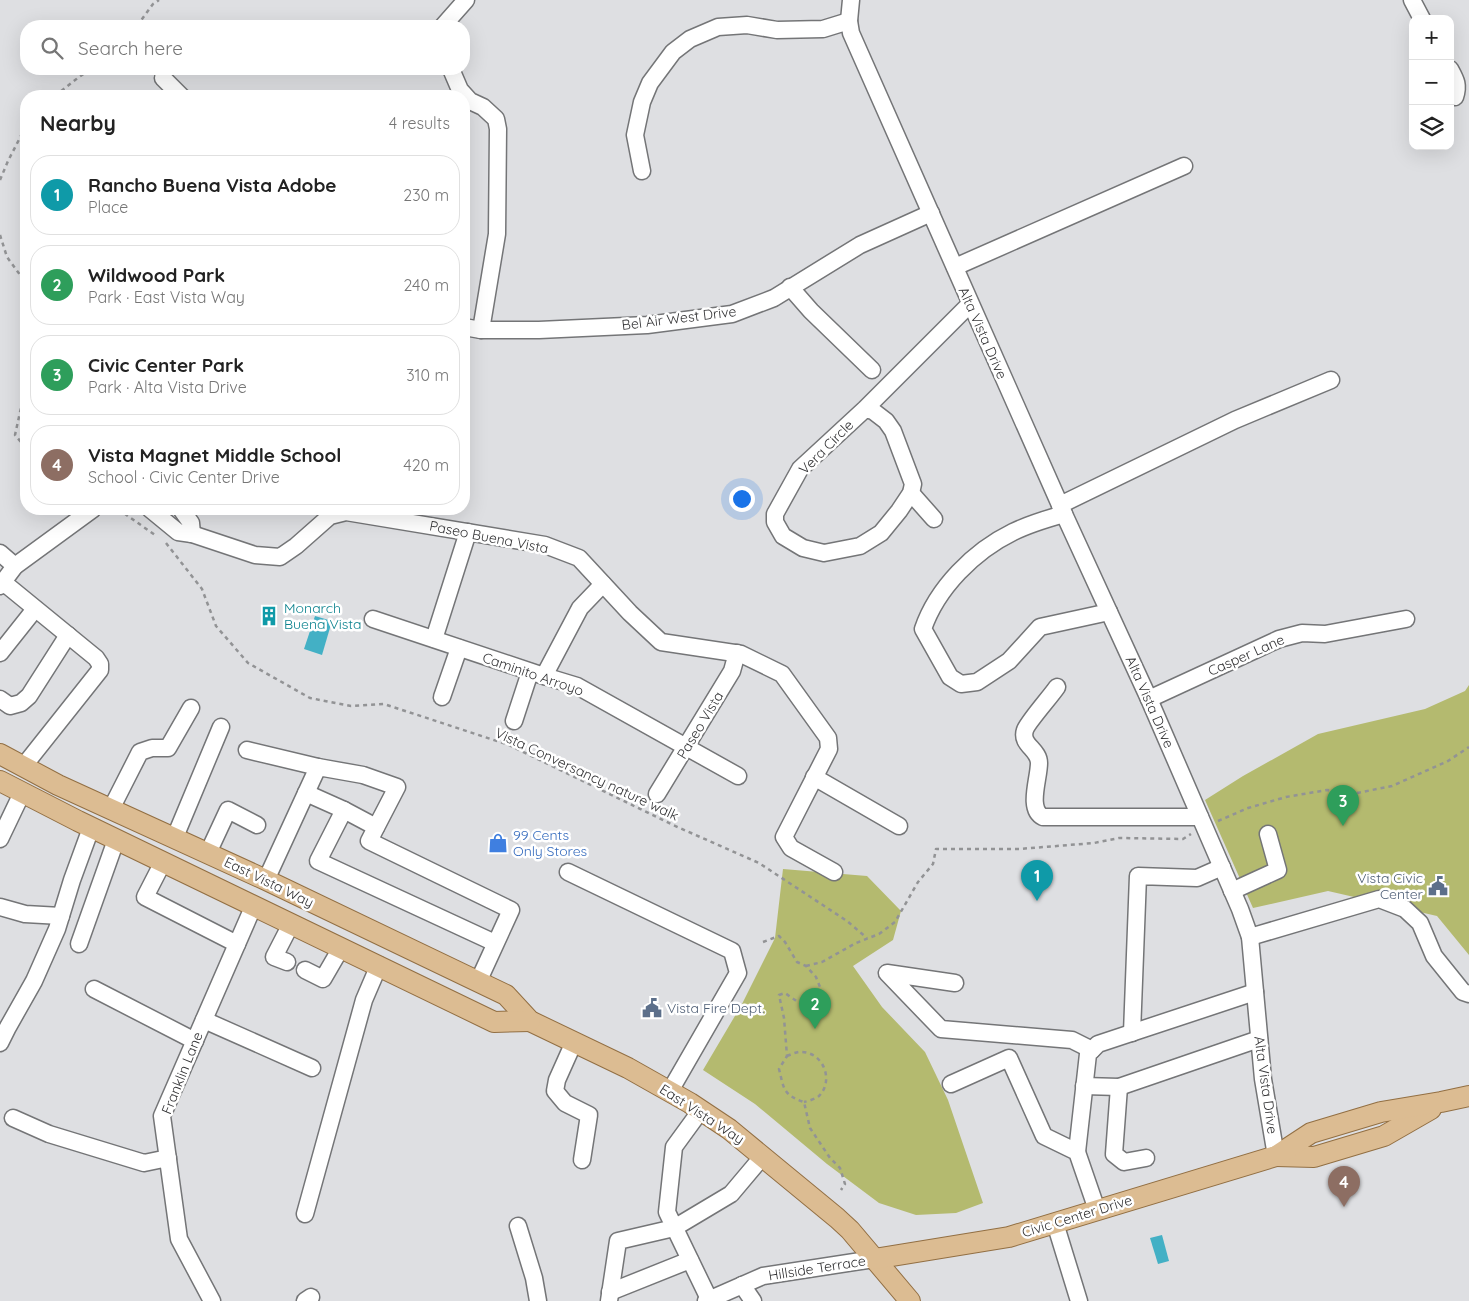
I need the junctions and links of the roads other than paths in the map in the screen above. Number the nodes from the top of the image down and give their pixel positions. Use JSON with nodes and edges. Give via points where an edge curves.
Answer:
{"nodes":[{"id":1,"x":466,"y":0,"type":"edge"},
{"id":2,"x":850,"y":0,"type":"edge"},
{"id":3,"x":1412,"y":0,"type":"edge"},
{"id":4,"x":1420,"y":15,"type":"edge"},
{"id":5,"x":448,"y":20,"type":"edge"},
{"id":6,"x":849,"y":21,"type":"junction"},
{"id":7,"x":453,"y":75,"type":"edge"},
{"id":8,"x":1454,"y":76,"type":"edge"},
{"id":9,"x":163,"y":78,"type":"dead end"},
{"id":10,"x":175,"y":90,"type":"edge"},
{"id":11,"x":460,"y":90,"type":"edge"},
{"id":12,"x":1455,"y":97,"type":"dead end"},
{"id":13,"x":470,"y":100,"type":"edge"},
{"id":14,"x":1184,"y":166,"type":"dead end"},
{"id":15,"x":642,"y":171,"type":"dead end"},
{"id":16,"x":931,"y":213,"type":"junction"},
{"id":17,"x":955,"y":267,"type":"junction"},
{"id":18,"x":790,"y":288,"type":"junction"},
{"id":19,"x":970,"y":304,"type":"junction"},
{"id":20,"x":470,"y":328,"type":"edge"},
{"id":21,"x":480,"y":330,"type":"junction"},
{"id":22,"x":872,"y":370,"type":"dead end"},
{"id":23,"x":1331,"y":380,"type":"dead end"},
{"id":24,"x":865,"y":409,"type":"junction"},
{"id":25,"x":911,"y":494,"type":"junction"},
{"id":26,"x":1062,"y":509,"type":"junction"},
{"id":27,"x":85,"y":515,"type":"edge"},
{"id":28,"x":157,"y":515,"type":"edge"},
{"id":29,"x":186,"y":515,"type":"edge"},
{"id":30,"x":334,"y":515,"type":"edge"},
{"id":31,"x":364,"y":515,"type":"edge"},
{"id":32,"x":934,"y":519,"type":"dead end"},
{"id":33,"x":468,"y":532,"type":"junction"},
{"id":34,"x":192,"y":534,"type":"junction"},
{"id":35,"x":0,"y":553,"type":"edge"},
{"id":36,"x":15,"y":566,"type":"junction"},
{"id":37,"x":2,"y":584,"type":"edge"},
{"id":38,"x":603,"y":584,"type":"junction"},
{"id":39,"x":36,"y":609,"type":"junction"},
{"id":40,"x":1109,"y":612,"type":"junction"},
{"id":41,"x":373,"y":619,"type":"dead end"},
{"id":42,"x":1406,"y":619,"type":"dead end"},
{"id":43,"x":68,"y":635,"type":"junction"},
{"id":44,"x":434,"y":639,"type":"junction"},
{"id":45,"x":459,"y":648,"type":"junction"},
{"id":46,"x":0,"y":653,"type":"edge"},
{"id":47,"x":737,"y":653,"type":"junction"},
{"id":48,"x":537,"y":674,"type":"junction"},
{"id":49,"x":1057,"y":688,"type":"dead end"},
{"id":50,"x":442,"y":698,"type":"dead end"},
{"id":51,"x":0,"y":699,"type":"edge"},
{"id":52,"x":1149,"y":699,"type":"junction"},
{"id":53,"x":191,"y":708,"type":"dead end"},
{"id":54,"x":514,"y":721,"type":"dead end"},
{"id":55,"x":221,"y":727,"type":"dead end"},
{"id":56,"x":686,"y":748,"type":"junction"},
{"id":57,"x":248,"y":750,"type":"dead end"},
{"id":58,"x":0,"y":754,"type":"edge"},
{"id":59,"x":23,"y":767,"type":"junction"},
{"id":60,"x":318,"y":767,"type":"junction"},
{"id":61,"x":738,"y":776,"type":"dead end"},
{"id":62,"x":814,"y":778,"type":"junction"},
{"id":63,"x":0,"y":781,"type":"edge"},
{"id":64,"x":22,"y":793,"type":"junction"},
{"id":65,"x":306,"y":793,"type":"junction"},
{"id":66,"x":657,"y":794,"type":"dead end"},
{"id":67,"x":111,"y":808,"type":"junction"},
{"id":68,"x":344,"y":810,"type":"junction"},
{"id":69,"x":1202,"y":822,"type":"junction"},
{"id":70,"x":257,"y":825,"type":"dead end"},
{"id":71,"x":899,"y":826,"type":"dead end"},
{"id":72,"x":376,"y":827,"type":"junction"},
{"id":73,"x":91,"y":828,"type":"junction"},
{"id":74,"x":1268,"y":834,"type":"dead end"},
{"id":75,"x":175,"y":837,"type":"junction"},
{"id":76,"x":0,"y":840,"type":"edge"},
{"id":77,"x":116,"y":840,"type":"junction"},
{"id":78,"x":208,"y":853,"type":"junction"},
{"id":79,"x":163,"y":862,"type":"junction"},
{"id":80,"x":1222,"y":867,"type":"junction"},
{"id":81,"x":568,"y":872,"type":"dead end"},
{"id":82,"x":834,"y":872,"type":"dead end"},
{"id":83,"x":266,"y":880,"type":"junction"},
{"id":84,"x":1232,"y":891,"type":"junction"},
{"id":85,"x":254,"y":906,"type":"junction"},
{"id":86,"x":0,"y":907,"type":"edge"},
{"id":87,"x":61,"y":916,"type":"junction"},
{"id":88,"x":291,"y":924,"type":"junction"},
{"id":89,"x":1250,"y":937,"type":"junction"},
{"id":90,"x":495,"y":943,"type":"junction"},
{"id":91,"x":79,"y":944,"type":"dead end"},
{"id":92,"x":237,"y":944,"type":"junction"},
{"id":93,"x":341,"y":948,"type":"junction"},
{"id":94,"x":287,"y":962,"type":"dead end"},
{"id":95,"x":379,"y":965,"type":"junction"},
{"id":96,"x":305,"y":970,"type":"dead end"},
{"id":97,"x":478,"y":982,"type":"junction"},
{"id":98,"x":955,"y":983,"type":"dead end"},
{"id":99,"x":94,"y":989,"type":"dead end"},
{"id":100,"x":1255,"y":992,"type":"junction"},
{"id":101,"x":1469,"y":994,"type":"edge"},
{"id":102,"x":204,"y":1020,"type":"junction"},
{"id":103,"x":530,"y":1021,"type":"junction"},
{"id":104,"x":1132,"y":1033,"type":"junction"},
{"id":105,"x":1012,"y":1035,"type":"junction"},
{"id":106,"x":1259,"y":1039,"type":"junction"},
{"id":107,"x":195,"y":1041,"type":"junction"},
{"id":108,"x":574,"y":1042,"type":"junction"},
{"id":109,"x":0,"y":1043,"type":"edge"},
{"id":110,"x":1092,"y":1050,"type":"junction"},
{"id":111,"x":1010,"y":1058,"type":"junction"},
{"id":112,"x":312,"y":1068,"type":"dead end"},
{"id":113,"x":951,"y":1084,"type":"dead end"},
{"id":114,"x":1084,"y":1086,"type":"junction"},
{"id":115,"x":1119,"y":1087,"type":"junction"},
{"id":116,"x":670,"y":1091,"type":"junction"},
{"id":117,"x":1469,"y":1096,"type":"edge"},
{"id":118,"x":701,"y":1110,"type":"junction"},
{"id":119,"x":12,"y":1118,"type":"dead end"},
{"id":120,"x":1077,"y":1152,"type":"junction"},
{"id":121,"x":763,"y":1156,"type":"junction"},
{"id":122,"x":1276,"y":1156,"type":"junction"},
{"id":123,"x":168,"y":1158,"type":"junction"},
{"id":124,"x":1146,"y":1158,"type":"dead end"},
{"id":125,"x":582,"y":1160,"type":"dead end"},
{"id":126,"x":1097,"y":1210,"type":"junction"},
{"id":127,"x":305,"y":1214,"type":"dead end"},
{"id":128,"x":1055,"y":1223,"type":"junction"},
{"id":129,"x":518,"y":1226,"type":"dead end"},
{"id":130,"x":674,"y":1228,"type":"junction"},
{"id":131,"x":874,"y":1259,"type":"junction"},
{"id":132,"x":690,"y":1260,"type":"junction"},
{"id":133,"x":742,"y":1285,"type":"junction"},
{"id":134,"x":610,"y":1296,"type":"edge"},
{"id":135,"x":708,"y":1300,"type":"edge"},
{"id":136,"x":212,"y":1301,"type":"edge"},
{"id":137,"x":538,"y":1301,"type":"edge"},
{"id":138,"x":753,"y":1301,"type":"edge"},
{"id":139,"x":910,"y":1301,"type":"edge"},
{"id":140,"x":1079,"y":1301,"type":"edge"}],
"edges":[{"from":1,"to":5,"type":"street"},
{"from":2,"to":6,"type":"street","name":"Alta Vista Drive"},
{"from":3,"to":4,"type":"street"},
{"from":6,"to":15,"type":"street","via":[[823,29],[777,30],[747,25],[718,27],[690,39],[674,52],[650,83],[642,102],[635,135]]},
{"from":6,"to":16,"type":"street","name":"Alta Vista Drive","via":[[851,33]]},
{"from":7,"to":11,"type":"street"},
{"from":8,"to":12,"type":"street","via":[[1458,82]]},
{"from":9,"to":10,"type":"street"},
{"from":13,"to":21,"type":"street","via":[[496,119],[498,129],[497,234]]},
{"from":14,"to":17,"type":"street"},
{"from":16,"to":17,"type":"street","name":"Alta Vista Drive"},
{"from":16,"to":18,"type":"street","name":"Bel Air West Drive","via":[[860,245]]},
{"from":17,"to":19,"type":"street","name":"Alta Vista Drive"},
{"from":18,"to":21,"type":"street","name":"Bel Air West Drive","via":[[774,298],[732,314],[647,324]]},
{"from":18,"to":22,"type":"street"},
{"from":19,"to":24,"type":"street","name":"Vera Circle"},
{"from":19,"to":26,"type":"street","name":"Alta Vista Drive"},
{"from":20,"to":21,"type":"street","name":"Bel Air West Drive"},
{"from":23,"to":26,"type":"street","via":[[1235,420]]},
{"from":24,"to":25,"type":"street","name":"Vera Circle","via":[[886,421],[893,431],[913,484]]},
{"from":24,"to":25,"type":"street","name":"Vera Circle","via":[[800,469],[775,514],[775,522],[783,536],[803,548],[824,553],[860,546],[881,533]]},
{"from":25,"to":32,"type":"street"},
{"from":26,"to":40,"type":"street","name":"Alta Vista Drive"},
{"from":26,"to":40,"type":"street","via":[[1012,533],[976,556],[949,584],[928,615],[923,629],[950,677],[961,684],[977,682],[1009,661],[1040,627]]},
{"from":27,"to":36,"type":"street"},
{"from":28,"to":34,"type":"street","name":"Paseo Buena Vista","via":[[178,532]]},
{"from":29,"to":34,"type":"street","via":[[191,522]]},
{"from":30,"to":34,"type":"street","name":"Paseo Buena Vista","via":[[280,557],[255,555]]},
{"from":31,"to":33,"type":"street","name":"Paseo Buena Vista"},
{"from":33,"to":38,"type":"street","name":"Paseo Buena Vista","via":[[545,545],[579,558]]},
{"from":33,"to":44,"type":"street"},
{"from":35,"to":36,"type":"street"},
{"from":36,"to":37,"type":"street"},
{"from":37,"to":39,"type":"street"},
{"from":38,"to":47,"type":"street","name":"Paseo Buena Vista","via":[[661,642]]},
{"from":38,"to":48,"type":"street","via":[[580,608]]},
{"from":39,"to":43,"type":"street"},
{"from":39,"to":46,"type":"street"},
{"from":40,"to":52,"type":"street","name":"Alta Vista Drive"},
{"from":41,"to":44,"type":"street","name":"Caminito Arroyo"},
{"from":42,"to":52,"type":"street","name":"Casper Lane","via":[[1279,639]]},
{"from":43,"to":51,"type":"street","via":[[29,696],[10,706]]},
{"from":43,"to":59,"type":"street","via":[[96,658],[100,670]]},
{"from":44,"to":45,"type":"street","name":"Caminito Arroyo"},
{"from":45,"to":48,"type":"street","name":"Caminito Arroyo"},
{"from":45,"to":50,"type":"street"},
{"from":47,"to":56,"type":"street","name":"Paseo Vista","via":[[732,671]]},
{"from":47,"to":62,"type":"street","name":"Paseo Buena Vista","via":[[782,674],[828,738],[829,749]]},
{"from":48,"to":54,"type":"street"},
{"from":48,"to":56,"type":"street","name":"Caminito Arroyo","via":[[577,686]]},
{"from":49,"to":69,"type":"street","via":[[1025,729],[1024,738],[1036,752],[1039,762],[1034,807],[1038,814],[1043,817]]},
{"from":52,"to":69,"type":"street","name":"Alta Vista Drive"},
{"from":53,"to":67,"type":"street","via":[[168,748],[140,752]]},
{"from":55,"to":75,"type":"street"},
{"from":56,"to":61,"type":"street","name":"Caminito Arroyo"},
{"from":56,"to":66,"type":"street","name":"Paseo Vista"},
{"from":57,"to":60,"type":"street"},
{"from":58,"to":59,"type":"main road","name":"East Vista Way"},
{"from":59,"to":67,"type":"main road","name":"East Vista Way"},
{"from":60,"to":65,"type":"street"},
{"from":60,"to":72,"type":"street","via":[[363,775],[397,787]]},
{"from":62,"to":71,"type":"street"},
{"from":62,"to":82,"type":"street","name":"Paseo Buena Vista","via":[[784,837],[792,848]]},
{"from":63,"to":64,"type":"main road","name":"East Vista Way"},
{"from":64,"to":73,"type":"main road","name":"East Vista Way"},
{"from":64,"to":76,"type":"street"},
{"from":65,"to":68,"type":"street"},
{"from":65,"to":83,"type":"street"},
{"from":67,"to":75,"type":"main road","name":"East Vista Way"},
{"from":68,"to":72,"type":"street"},
{"from":68,"to":90,"type":"street","via":[[318,861]]},
{"from":69,"to":80,"type":"street","name":"Alta Vista Drive"},
{"from":70,"to":78,"type":"street","via":[[228,810]]},
{"from":72,"to":90,"type":"street","via":[[369,841],[510,910]]},
{"from":73,"to":77,"type":"main road","name":"East Vista Way"},
{"from":73,"to":87,"type":"street"},
{"from":74,"to":84,"type":"street","via":[[1278,870]]},
{"from":75,"to":78,"type":"main road","name":"East Vista Way"},
{"from":77,"to":79,"type":"main road","name":"East Vista Way"},
{"from":77,"to":91,"type":"street"},
{"from":78,"to":83,"type":"main road","name":"East Vista Way"},
{"from":79,"to":83,"type":"main road","via":[[170,858],[192,862],[252,891],[257,891]]},
{"from":79,"to":85,"type":"main road","name":"East Vista Way"},
{"from":79,"to":92,"type":"street","via":[[145,897]]},
{"from":80,"to":84,"type":"street","name":"Alta Vista Drive"},
{"from":80,"to":104,"type":"street","via":[[1197,878],[1138,876]]},
{"from":81,"to":116,"type":"street","via":[[732,951],[738,973]]},
{"from":83,"to":97,"type":"main road","name":"East Vista Way"},
{"from":84,"to":89,"type":"street","name":"Alta Vista Drive"},
{"from":85,"to":88,"type":"main road","name":"East Vista Way"},
{"from":85,"to":92,"type":"street","name":"Franklin Lane"},
{"from":86,"to":87,"type":"street","via":[[25,914]]},
{"from":87,"to":109,"type":"street","via":[[34,981]]},
{"from":88,"to":93,"type":"main road","name":"East Vista Way"},
{"from":88,"to":94,"type":"street","via":[[274,957]]},
{"from":89,"to":100,"type":"street","name":"Alta Vista Drive"},
{"from":89,"to":101,"type":"street","via":[[1378,899],[1405,909],[1420,923],[1434,956]]},
{"from":90,"to":97,"type":"street"},
{"from":92,"to":102,"type":"street","name":"Franklin Lane"},
{"from":93,"to":95,"type":"main road","name":"East Vista Way"},
{"from":93,"to":96,"type":"street","via":[[323,979]]},
{"from":95,"to":103,"type":"main road","name":"East Vista Way","via":[[494,1022]]},
{"from":95,"to":127,"type":"street","via":[[364,1000]]},
{"from":97,"to":103,"type":"main road","name":"East Vista Way","via":[[506,995]]},
{"from":98,"to":105,"type":"street","via":[[887,973],[941,1029]]},
{"from":99,"to":107,"type":"street"},
{"from":100,"to":104,"type":"street"},
{"from":100,"to":106,"type":"street","name":"Alta Vista Drive"},
{"from":102,"to":107,"type":"street","name":"Franklin Lane"},
{"from":102,"to":112,"type":"street"},
{"from":103,"to":108,"type":"main road","name":"East Vista Way"},
{"from":104,"to":110,"type":"street","via":[[1098,1044]]},
{"from":105,"to":110,"type":"street","via":[[1072,1040]]},
{"from":105,"to":111,"type":"street"},
{"from":106,"to":115,"type":"street"},
{"from":106,"to":122,"type":"street","name":"Alta Vista Drive"},
{"from":107,"to":123,"type":"street","name":"Franklin Lane","via":[[162,1116]]},
{"from":108,"to":116,"type":"main road","name":"East Vista Way"},
{"from":108,"to":125,"type":"street","via":[[555,1090],[565,1104],[589,1115]]},
{"from":110,"to":114,"type":"street","via":[[1088,1054]]},
{"from":111,"to":113,"type":"street"},
{"from":111,"to":120,"type":"street","via":[[1044,1136]]},
{"from":114,"to":115,"type":"street"},
{"from":114,"to":120,"type":"street"},
{"from":115,"to":124,"type":"street","via":[[1114,1154],[1124,1162]]},
{"from":116,"to":118,"type":"main road","name":"East Vista Way"},
{"from":117,"to":122,"type":"main road","name":"Civic Center Drive","via":[[1441,1102],[1384,1136],[1314,1157]]},
{"from":118,"to":121,"type":"main road","name":"East Vista Way"},
{"from":118,"to":130,"type":"street","via":[[674,1147],[667,1212]]},
{"from":119,"to":123,"type":"street","via":[[49,1134],[144,1163]]},
{"from":120,"to":126,"type":"street"},
{"from":121,"to":130,"type":"street","via":[[731,1194]]},
{"from":121,"to":131,"type":"main road","name":"East Vista Way","via":[[850,1230]]},
{"from":122,"to":126,"type":"main road","name":"Civic Center Drive"},
{"from":123,"to":136,"type":"street","name":"Franklin Lane","via":[[179,1239]]},
{"from":126,"to":128,"type":"main road","name":"Civic Center Drive"},
{"from":128,"to":131,"type":"main road","name":"Civic Center Drive","via":[[1009,1236]]},
{"from":128,"to":140,"type":"street"},
{"from":129,"to":137,"type":"street"},
{"from":130,"to":132,"type":"street"},
{"from":130,"to":134,"type":"street","via":[[618,1241]]},
{"from":131,"to":133,"type":"street","name":"Hillside Terrace","via":[[763,1276]]},
{"from":131,"to":139,"type":"main road","name":"East Vista Way"},
{"from":132,"to":134,"type":"street"},
{"from":132,"to":135,"type":"street"},
{"from":133,"to":135,"type":"street","name":"Hillside Terrace"},
{"from":133,"to":138,"type":"street"}]}
